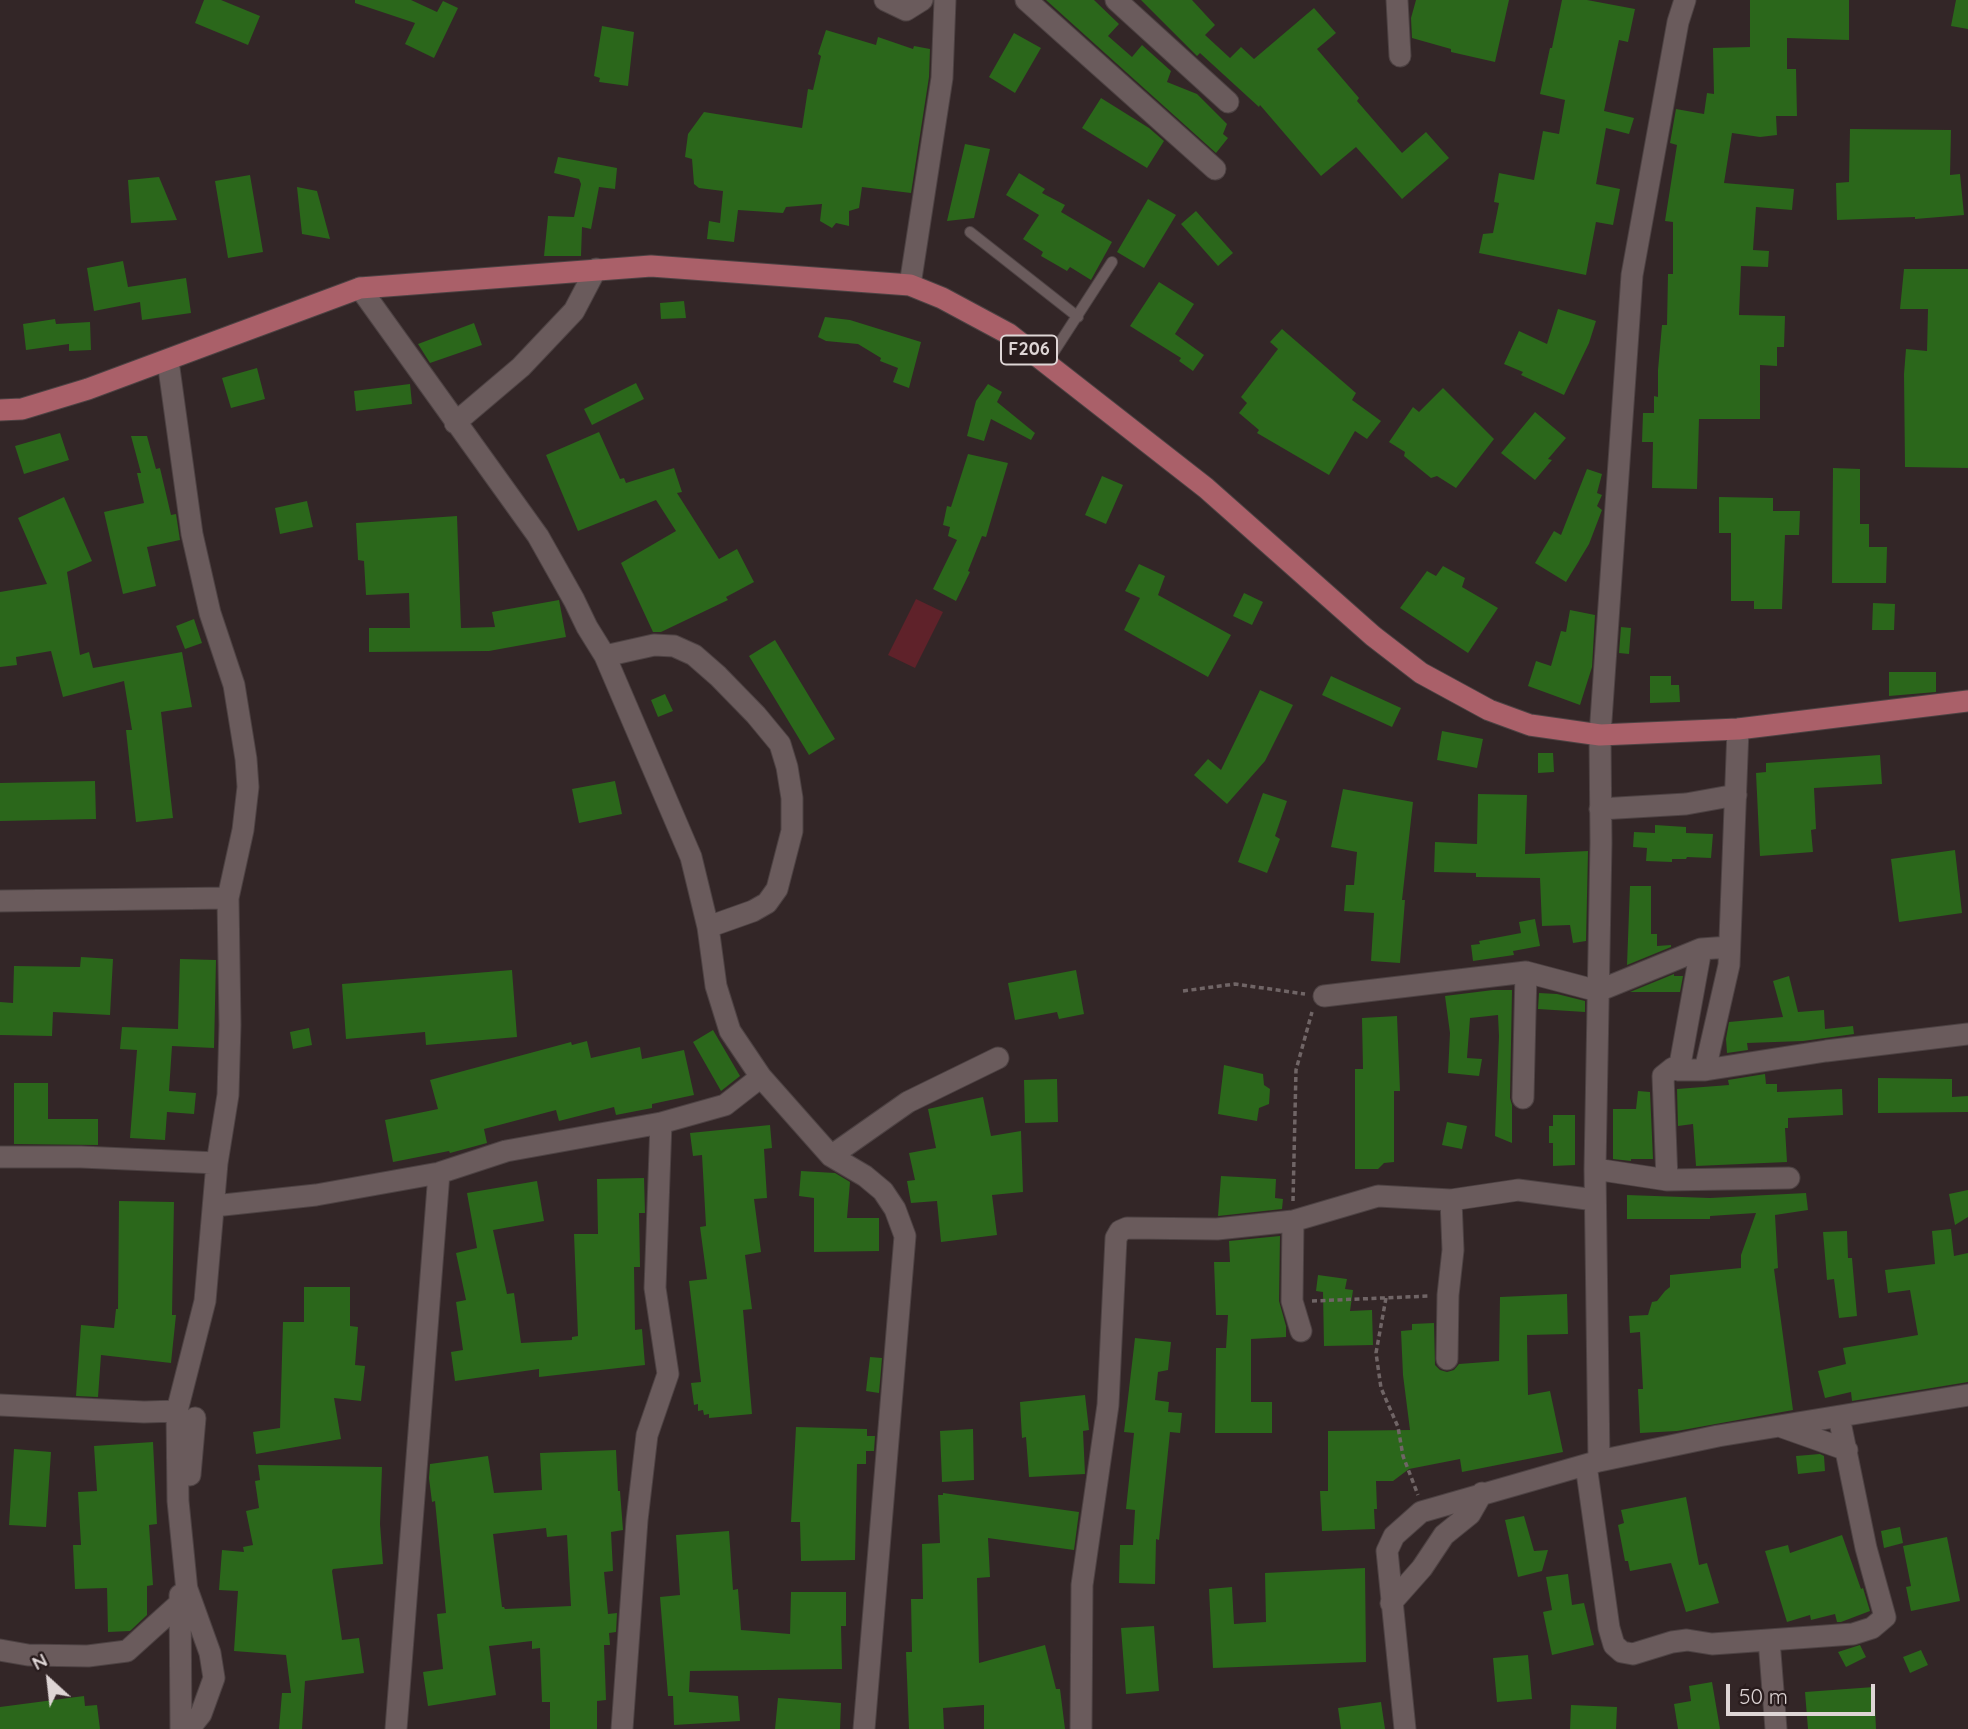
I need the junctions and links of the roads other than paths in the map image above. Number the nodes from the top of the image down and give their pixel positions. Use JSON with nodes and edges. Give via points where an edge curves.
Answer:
{"nodes":[{"id":1,"x":885,"y":0,"type":"edge"},
{"id":2,"x":922,"y":0,"type":"edge"},
{"id":3,"x":945,"y":0,"type":"edge"},
{"id":4,"x":1026,"y":0,"type":"edge"},
{"id":5,"x":1116,"y":0,"type":"edge"},
{"id":6,"x":1397,"y":0,"type":"edge"},
{"id":7,"x":1685,"y":0,"type":"edge"},
{"id":8,"x":1400,"y":56,"type":"dead end"},
{"id":9,"x":1228,"y":102,"type":"dead end"},
{"id":10,"x":1214,"y":169,"type":"dead end"},
{"id":11,"x":970,"y":232,"type":"dead end"},
{"id":12,"x":1112,"y":262,"type":"dead end"},
{"id":13,"x":596,"y":269,"type":"junction"},
{"id":14,"x":910,"y":285,"type":"junction"},
{"id":15,"x":360,"y":288,"type":"junction"},
{"id":16,"x":1078,"y":317,"type":"junction"},
{"id":17,"x":168,"y":361,"type":"junction"},
{"id":18,"x":1046,"y":364,"type":"junction"},
{"id":19,"x":0,"y":410,"type":"edge"},
{"id":20,"x":455,"y":423,"type":"junction"},
{"id":21,"x":605,"y":656,"type":"junction"},
{"id":22,"x":1968,"y":701,"type":"edge"},
{"id":23,"x":1738,"y":729,"type":"junction"},
{"id":24,"x":1600,"y":735,"type":"junction"},
{"id":25,"x":1736,"y":795,"type":"junction"},
{"id":26,"x":1600,"y":809,"type":"junction"},
{"id":27,"x":228,"y":898,"type":"junction"},
{"id":28,"x":0,"y":901,"type":"edge"},
{"id":29,"x":708,"y":928,"type":"junction"},
{"id":30,"x":1729,"y":947,"type":"junction"},
{"id":31,"x":1701,"y":949,"type":"junction"},
{"id":32,"x":1526,"y":972,"type":"junction"},
{"id":33,"x":1598,"y":991,"type":"junction"},
{"id":34,"x":1324,"y":996,"type":"road end"},
{"id":35,"x":1968,"y":1034,"type":"edge"},
{"id":36,"x":998,"y":1058,"type":"dead end"},
{"id":37,"x":1679,"y":1070,"type":"junction"},
{"id":38,"x":1705,"y":1070,"type":"junction"},
{"id":39,"x":761,"y":1077,"type":"junction"},
{"id":40,"x":1523,"y":1098,"type":"dead end"},
{"id":41,"x":662,"y":1123,"type":"junction"},
{"id":42,"x":831,"y":1156,"type":"junction"},
{"id":43,"x":0,"y":1157,"type":"edge"},
{"id":44,"x":217,"y":1163,"type":"junction"},
{"id":45,"x":1595,"y":1169,"type":"junction"},
{"id":46,"x":439,"y":1173,"type":"junction"},
{"id":47,"x":1789,"y":1178,"type":"dead end"},
{"id":48,"x":1667,"y":1180,"type":"junction"},
{"id":49,"x":1451,"y":1200,"type":"junction"},
{"id":50,"x":1595,"y":1200,"type":"junction"},
{"id":51,"x":214,"y":1206,"type":"junction"},
{"id":52,"x":1293,"y":1221,"type":"junction"},
{"id":53,"x":1301,"y":1331,"type":"dead end"},
{"id":54,"x":1447,"y":1359,"type":"dead end"},
{"id":55,"x":1968,"y":1395,"type":"edge"},
{"id":56,"x":0,"y":1405,"type":"edge"},
{"id":57,"x":186,"y":1414,"type":"junction"},
{"id":58,"x":1839,"y":1417,"type":"junction"},
{"id":59,"x":1780,"y":1427,"type":"junction"},
{"id":60,"x":1847,"y":1450,"type":"junction"},
{"id":61,"x":1592,"y":1463,"type":"junction"},
{"id":62,"x":1482,"y":1493,"type":"junction"},
{"id":63,"x":1451,"y":1502,"type":"junction"},
{"id":64,"x":1444,"y":1535,"type":"junction"},
{"id":65,"x":182,"y":1574,"type":"junction"},
{"id":66,"x":1391,"y":1603,"type":"junction"},
{"id":67,"x":179,"y":1604,"type":"junction"},
{"id":68,"x":1769,"y":1640,"type":"junction"},
{"id":69,"x":0,"y":1650,"type":"edge"},
{"id":70,"x":181,"y":1729,"type":"edge"},
{"id":71,"x":189,"y":1729,"type":"edge"},
{"id":72,"x":396,"y":1729,"type":"edge"},
{"id":73,"x":622,"y":1729,"type":"edge"},
{"id":74,"x":864,"y":1729,"type":"edge"},
{"id":75,"x":1081,"y":1729,"type":"edge"},
{"id":76,"x":1405,"y":1729,"type":"edge"},
{"id":77,"x":1776,"y":1729,"type":"edge"}],
"edges":[{"from":1,"to":2,"type":"street","via":[[906,10]]},
{"from":3,"to":14,"type":"street","via":[[942,78]]},
{"from":4,"to":10,"type":"street"},
{"from":5,"to":9,"type":"street"},
{"from":6,"to":8,"type":"street"},
{"from":7,"to":24,"type":"street","via":[[1632,275]]},
{"from":11,"to":16,"type":"lane"},
{"from":12,"to":16,"type":"lane"},
{"from":13,"to":14,"type":"main road","number":"F206","via":[[651,266]]},
{"from":13,"to":15,"type":"main road","number":"F206"},
{"from":13,"to":20,"type":"street","via":[[574,311],[521,367]]},
{"from":14,"to":18,"type":"main road","number":"F206","via":[[977,315]]},
{"from":15,"to":17,"type":"main road","number":"F206"},
{"from":15,"to":20,"type":"street"},
{"from":16,"to":18,"type":"lane"},
{"from":17,"to":19,"type":"main road","number":"F206","via":[[88,389]]},
{"from":17,"to":27,"type":"street","via":[[192,534],[210,613],[234,685],[246,759],[243,830]]},
{"from":18,"to":24,"type":"main road","number":"F206","via":[[1206,488],[1421,673],[1489,710],[1531,725]]},
{"from":20,"to":21,"type":"street","via":[[538,536]]},
{"from":21,"to":29,"type":"street","via":[[691,857]]},
{"from":21,"to":29,"type":"street","via":[[654,645],[674,646],[694,655],[757,715],[780,744],[792,798],[792,831],[777,889],[754,911]]},
{"from":22,"to":23,"type":"main road","number":"F206"},
{"from":23,"to":24,"type":"main road","number":"F206"},
{"from":23,"to":25,"type":"street"},
{"from":24,"to":26,"type":"street"},
{"from":25,"to":26,"type":"street","via":[[1686,804]]},
{"from":25,"to":30,"type":"street"},
{"from":26,"to":33,"type":"street"},
{"from":27,"to":28,"type":"street"},
{"from":27,"to":44,"type":"street","via":[[229,1072]]},
{"from":29,"to":39,"type":"street","via":[[716,986],[730,1031]]},
{"from":30,"to":31,"type":"street"},
{"from":30,"to":38,"type":"street"},
{"from":31,"to":33,"type":"street"},
{"from":31,"to":37,"type":"street"},
{"from":32,"to":33,"type":"street"},
{"from":32,"to":34,"type":"street"},
{"from":32,"to":40,"type":"street"},
{"from":33,"to":45,"type":"street"},
{"from":35,"to":38,"type":"street"},
{"from":36,"to":42,"type":"street","via":[[908,1102]]},
{"from":37,"to":38,"type":"street"},
{"from":37,"to":48,"type":"street","via":[[1673,1068],[1663,1076]]},
{"from":39,"to":41,"type":"street","via":[[725,1105]]},
{"from":39,"to":42,"type":"street"},
{"from":41,"to":46,"type":"street","via":[[506,1151]]},
{"from":41,"to":73,"type":"street","via":[[654,1288],[668,1374],[646,1447]]},
{"from":42,"to":74,"type":"street","via":[[883,1191],[905,1236]]},
{"from":43,"to":44,"type":"street"},
{"from":44,"to":51,"type":"street"},
{"from":45,"to":48,"type":"street"},
{"from":45,"to":50,"type":"street"},
{"from":46,"to":51,"type":"street","via":[[316,1195]]},
{"from":46,"to":72,"type":"street"},
{"from":47,"to":48,"type":"street"},
{"from":49,"to":50,"type":"street","via":[[1518,1189]]},
{"from":49,"to":52,"type":"street","via":[[1378,1196]]},
{"from":49,"to":54,"type":"street"},
{"from":50,"to":61,"type":"street"},
{"from":51,"to":57,"type":"street","via":[[205,1301]]},
{"from":52,"to":53,"type":"street","via":[[1292,1301]]},
{"from":52,"to":75,"type":"street","via":[[1217,1229],[1127,1228],[1116,1238],[1108,1405],[1082,1585]]},
{"from":55,"to":58,"type":"street"},
{"from":56,"to":57,"type":"street"},
{"from":57,"to":65,"type":"street"},
{"from":57,"to":67,"type":"street","via":[[178,1502],[188,1601]]},
{"from":58,"to":59,"type":"street"},
{"from":58,"to":60,"type":"street"},
{"from":59,"to":60,"type":"street"},
{"from":59,"to":61,"type":"street"},
{"from":60,"to":68,"type":"street","via":[[1885,1617],[1872,1628],[1853,1634]]},
{"from":61,"to":62,"type":"street"},
{"from":61,"to":68,"type":"street","via":[[1614,1645],[1633,1654],[1687,1640],[1712,1644]]},
{"from":62,"to":63,"type":"street"},
{"from":62,"to":64,"type":"street","via":[[1469,1514]]},
{"from":63,"to":64,"type":"street"},
{"from":63,"to":66,"type":"street","via":[[1421,1512],[1394,1536],[1387,1551]]},
{"from":64,"to":66,"type":"street"},
{"from":65,"to":67,"type":"street"},
{"from":65,"to":71,"type":"street","via":[[210,1653],[214,1678],[201,1714]]},
{"from":66,"to":76,"type":"street"},
{"from":67,"to":69,"type":"street","via":[[127,1651],[88,1656]]},
{"from":67,"to":70,"type":"street"},
{"from":68,"to":77,"type":"street"}]}
